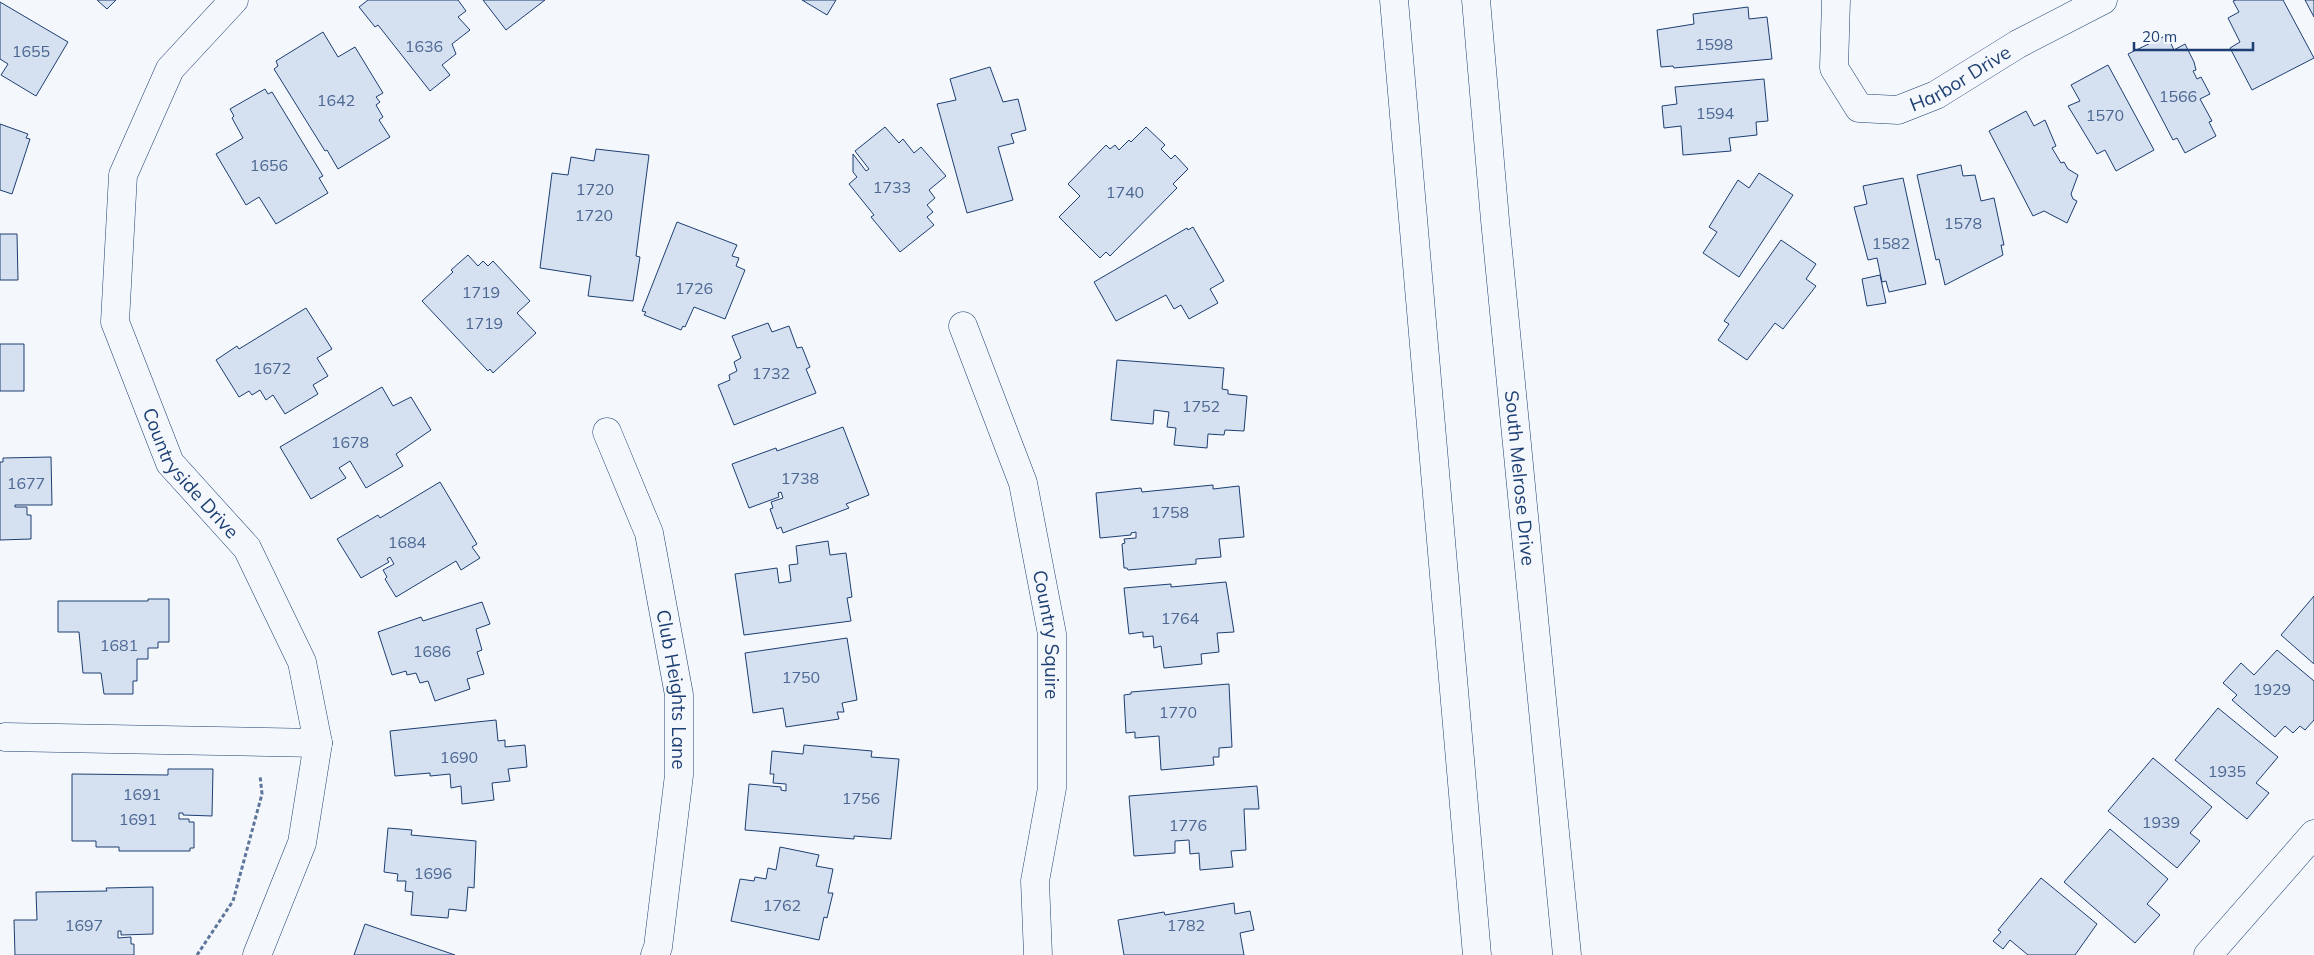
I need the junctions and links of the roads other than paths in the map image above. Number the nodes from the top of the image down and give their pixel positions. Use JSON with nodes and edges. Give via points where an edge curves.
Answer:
{"nodes":[{"id":1,"x":234,"y":0,"type":"edge"},
{"id":2,"x":1394,"y":0,"type":"edge"},
{"id":3,"x":1476,"y":0,"type":"edge"},
{"id":4,"x":1836,"y":0,"type":"edge"},
{"id":5,"x":2103,"y":0,"type":"edge"},
{"id":6,"x":963,"y":326,"type":"dead end"},
{"id":7,"x":607,"y":432,"type":"dead end"},
{"id":8,"x":5,"y":737,"type":"dead end"},
{"id":9,"x":318,"y":743,"type":"junction"},
{"id":10,"x":2314,"y":834,"type":"edge"},
{"id":11,"x":257,"y":955,"type":"edge"},
{"id":12,"x":655,"y":955,"type":"edge"},
{"id":13,"x":1038,"y":955,"type":"edge"},
{"id":14,"x":1477,"y":955,"type":"edge"},
{"id":15,"x":1567,"y":955,"type":"edge"},
{"id":16,"x":2208,"y":955,"type":"edge"}],
"edges":[{"from":1,"to":9,"type":"street","name":"Countryside Drive","via":[[170,70],[123,175],[115,322],[170,463],[247,548],[302,662]]},
{"from":2,"to":14,"type":"street"},
{"from":3,"to":15,"type":"street","name":"South Melrose Drive"},
{"from":4,"to":5,"type":"street","name":"Harbor Drive","via":[[1834,68],[1859,108],[1898,110],[1936,95],[2018,44]]},
{"from":6,"to":13,"type":"street","name":"Country Squire","via":[[1022,483],[1052,634],[1052,788],[1035,881]]},
{"from":7,"to":12,"type":"street","name":"Club Heights Lane","via":[[649,533],[679,694],[679,775]]},
{"from":8,"to":9,"type":"street"},
{"from":9,"to":11,"type":"street","name":"Countryside Drive","via":[[302,843]]},
{"from":10,"to":16,"type":"street"}]}
